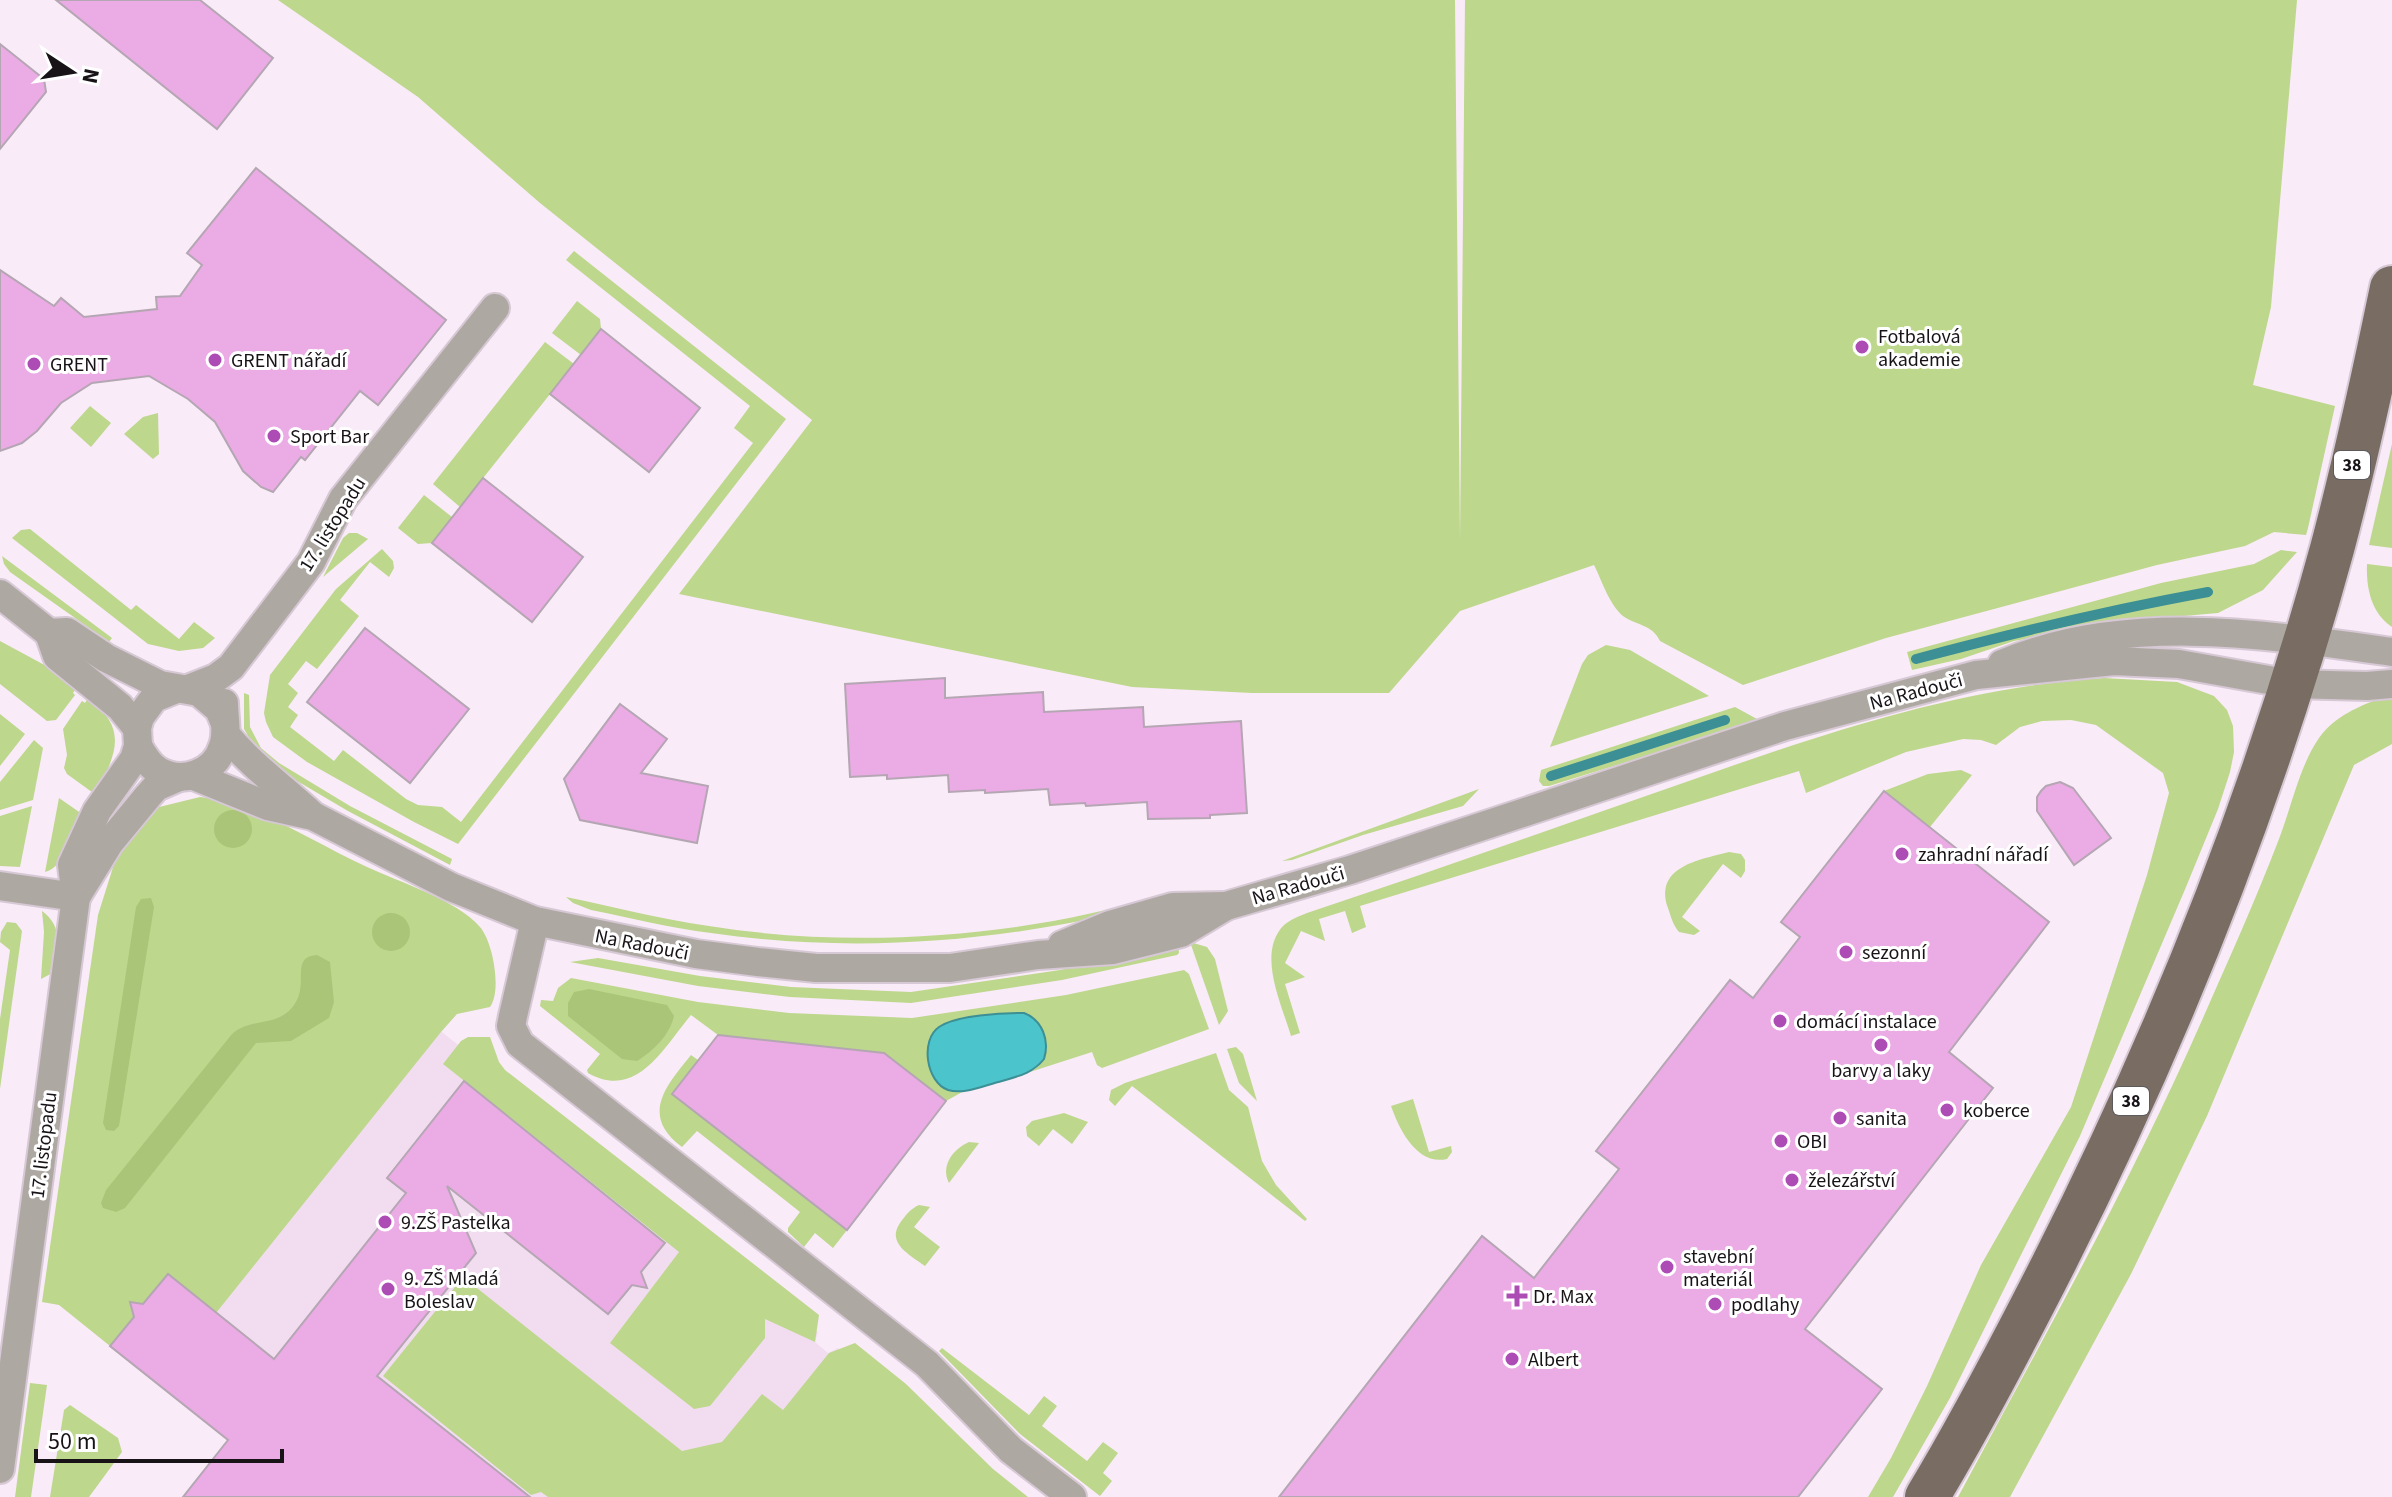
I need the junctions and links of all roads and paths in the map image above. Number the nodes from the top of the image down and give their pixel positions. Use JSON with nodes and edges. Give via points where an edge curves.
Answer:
{"nodes":[{"id":1,"x":2392,"y":288,"type":"edge"},
{"id":2,"x":495,"y":308,"type":"dead end"},
{"id":3,"x":0,"y":594,"type":"edge"},
{"id":4,"x":49,"y":633,"type":"junction"},
{"id":5,"x":2304,"y":640,"type":"junction"},
{"id":6,"x":2392,"y":652,"type":"edge"},
{"id":7,"x":231,"y":667,"type":"junction"},
{"id":8,"x":1976,"y":675,"type":"junction"},
{"id":9,"x":2291,"y":684,"type":"junction"},
{"id":10,"x":2392,"y":684,"type":"edge"},
{"id":11,"x":182,"y":689,"type":"junction"},
{"id":12,"x":225,"y":728,"type":"junction"},
{"id":13,"x":138,"y":737,"type":"junction"},
{"id":14,"x":186,"y":776,"type":"junction"},
{"id":15,"x":313,"y":816,"type":"junction"},
{"id":16,"x":0,"y":886,"type":"edge"},
{"id":17,"x":76,"y":897,"type":"junction"},
{"id":18,"x":535,"y":921,"type":"junction"},
{"id":19,"x":0,"y":1469,"type":"edge"},
{"id":20,"x":1072,"y":1497,"type":"edge"},
{"id":21,"x":1927,"y":1497,"type":"edge"}],
"edges":[{"from":1,"to":5,"type":"main road","number":"38","via":[[2332,549]]},
{"from":2,"to":7,"type":"street","name":"17. listopadu","via":[[343,499],[311,562]]},
{"from":3,"to":4,"type":"street"},
{"from":4,"to":11,"type":"street","via":[[67,632],[140,677]]},
{"from":4,"to":13,"type":"street","via":[[57,656],[120,707]]},
{"from":5,"to":6,"type":"street"},
{"from":5,"to":8,"type":"street","via":[[2200,632],[2117,635],[2038,649]]},
{"from":5,"to":9,"type":"main road","number":"38"},
{"from":7,"to":11,"type":"street"},
{"from":7,"to":12,"type":"street"},
{"from":8,"to":9,"type":"street","name":"Na Radouči","via":[[2114,661],[2179,664]]},
{"from":8,"to":18,"type":"street","name":"Na Radouči","via":[[1785,726],[1226,906],[1173,907],[1110,925],[1038,955],[950,968],[816,968],[696,954]]},
{"from":9,"to":10,"type":"street","name":"Na Radouči"},
{"from":9,"to":21,"type":"main road","number":"38","via":[[2209,915],[2106,1158],[2003,1362]]},
{"from":11,"to":12,"type":"street","via":[[210,699]]},
{"from":11,"to":13,"type":"street","via":[[154,698]]},
{"from":12,"to":14,"type":"street","via":[[216,761]]},
{"from":12,"to":15,"type":"street","via":[[258,770]]},
{"from":13,"to":14,"type":"street","via":[[156,769]]},
{"from":13,"to":17,"type":"street","name":"17. listopadu","via":[[128,770],[97,811],[72,865]]},
{"from":14,"to":15,"type":"street"},
{"from":14,"to":17,"type":"street","via":[[156,787],[110,842]]},
{"from":15,"to":18,"type":"street","name":"Na Radouči","via":[[451,887]]},
{"from":16,"to":17,"type":"street"},
{"from":17,"to":19,"type":"street","name":"17. listopadu"},
{"from":18,"to":20,"type":"street","via":[[511,1026],[520,1044],[927,1364],[1011,1450]]}]}
